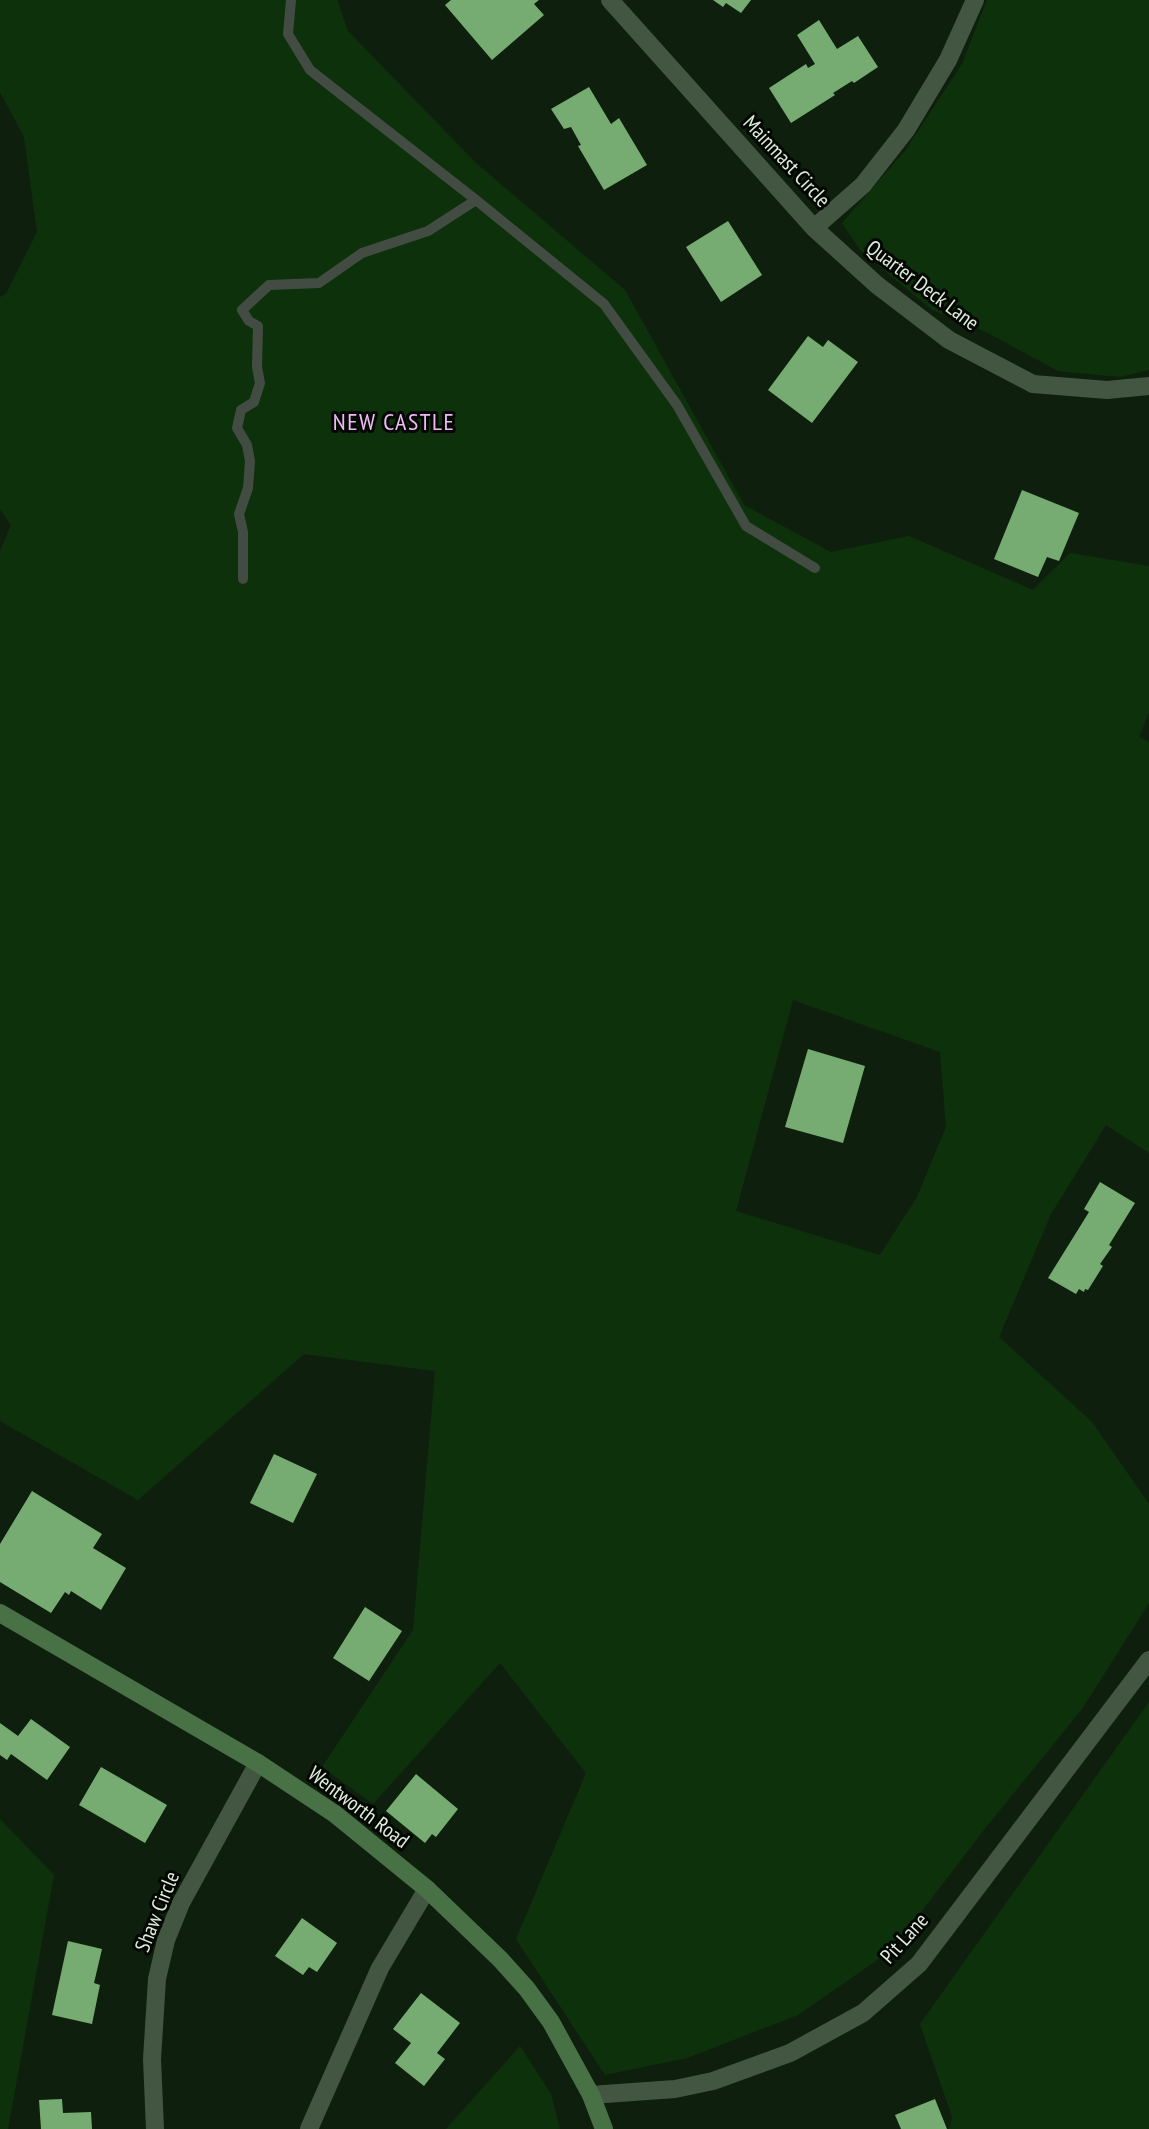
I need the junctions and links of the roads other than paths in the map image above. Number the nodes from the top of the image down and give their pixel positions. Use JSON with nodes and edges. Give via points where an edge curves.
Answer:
{"nodes":[{"id":1,"x":610,"y":0,"type":"edge"},
{"id":2,"x":975,"y":0,"type":"edge"},
{"id":3,"x":814,"y":228,"type":"junction"},
{"id":4,"x":1149,"y":386,"type":"edge"},
{"id":5,"x":0,"y":1613,"type":"edge"},
{"id":6,"x":1149,"y":1660,"type":"edge"},
{"id":7,"x":258,"y":1763,"type":"junction"},
{"id":8,"x":427,"y":1889,"type":"junction"},
{"id":9,"x":591,"y":2095,"type":"junction"},
{"id":10,"x":155,"y":2129,"type":"edge"},
{"id":11,"x":309,"y":2129,"type":"edge"},
{"id":12,"x":604,"y":2129,"type":"edge"}],
"edges":[{"from":1,"to":3,"type":"street","name":"Mainmast Circle"},
{"from":2,"to":3,"type":"street","name":"Mainmast Circle","via":[[948,60],[906,130],[863,185]]},
{"from":3,"to":4,"type":"street","name":"Quarter Deck Lane","via":[[877,285],[949,340],[1033,384],[1107,390]]},
{"from":5,"to":7,"type":"main road","name":"Wentworth Road"},
{"from":6,"to":9,"type":"street","name":"Pit Lane","via":[[919,1964],[863,2013],[790,2053],[713,2081],[675,2090]]},
{"from":7,"to":8,"type":"main road","name":"Wentworth Road","via":[[335,1814]]},
{"from":7,"to":10,"type":"street","name":"Shaw Circle","via":[[181,1902],[166,1940],[157,1979],[152,2050]]},
{"from":8,"to":9,"type":"main road","name":"Wentworth Road","via":[[527,1989],[551,2022]]},
{"from":8,"to":11,"type":"street","via":[[380,1968]]},
{"from":9,"to":12,"type":"main road","name":"Wentworth Road"}]}
